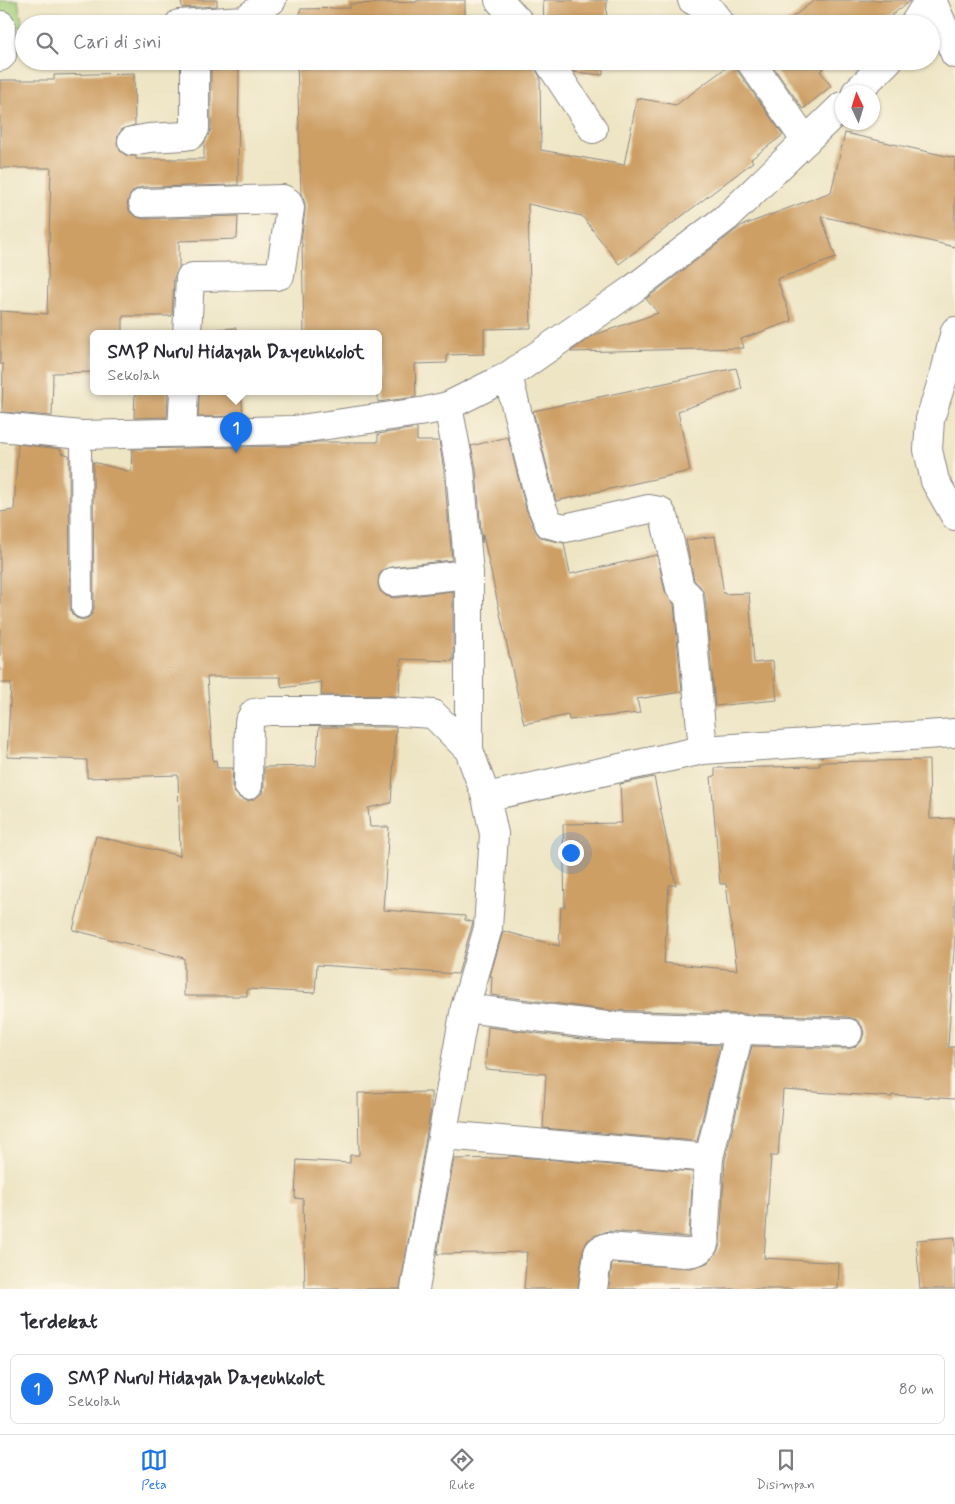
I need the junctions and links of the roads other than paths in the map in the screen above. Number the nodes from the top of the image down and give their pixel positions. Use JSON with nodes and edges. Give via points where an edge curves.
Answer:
{"nodes":[{"id":1,"x":272,"y":0,"type":"edge"},
{"id":2,"x":499,"y":0,"type":"edge"},
{"id":3,"x":692,"y":0,"type":"edge"},
{"id":4,"x":931,"y":0,"type":"edge"},
{"id":5,"x":251,"y":15,"type":"edge"},
{"id":6,"x":513,"y":15,"type":"edge"},
{"id":7,"x":714,"y":15,"type":"edge"},
{"id":8,"x":920,"y":15,"type":"edge"},
{"id":9,"x":938,"y":15,"type":"edge"},
{"id":10,"x":940,"y":20,"type":"edge"},
{"id":11,"x":8,"y":26,"type":"edge"},
{"id":12,"x":955,"y":54,"type":"edge"},
{"id":13,"x":0,"y":57,"type":"edge"},
{"id":14,"x":195,"y":70,"type":"edge"},
{"id":15,"x":554,"y":70,"type":"edge"},
{"id":16,"x":756,"y":70,"type":"edge"},
{"id":17,"x":879,"y":70,"type":"edge"},
{"id":18,"x":863,"y":85,"type":"edge"},
{"id":19,"x":835,"y":113,"type":"edge"},
{"id":20,"x":593,"y":129,"type":"dead end"},
{"id":21,"x":132,"y":141,"type":"dead end"},
{"id":22,"x":806,"y":141,"type":"junction"},
{"id":23,"x":143,"y":203,"type":"dead end"},
{"id":24,"x":187,"y":330,"type":"edge"},
{"id":25,"x":955,"y":332,"type":"edge"},
{"id":26,"x":508,"y":376,"type":"junction"},
{"id":27,"x":184,"y":395,"type":"edge"},
{"id":28,"x":448,"y":406,"type":"junction"},
{"id":29,"x":0,"y":427,"type":"edge"},
{"id":30,"x":182,"y":432,"type":"junction"},
{"id":31,"x":81,"y":435,"type":"junction"},
{"id":32,"x":955,"y":516,"type":"edge"},
{"id":33,"x":469,"y":574,"type":"junction"},
{"id":34,"x":393,"y":582,"type":"dead end"},
{"id":35,"x":82,"y":608,"type":"dead end"},
{"id":36,"x":955,"y":733,"type":"edge"},
{"id":37,"x":469,"y":750,"type":"junction"},
{"id":38,"x":703,"y":750,"type":"junction"},
{"id":39,"x":248,"y":785,"type":"dead end"},
{"id":40,"x":486,"y":797,"type":"junction"},
{"id":41,"x":465,"y":1008,"type":"junction"},
{"id":42,"x":740,"y":1029,"type":"junction"},
{"id":43,"x":848,"y":1033,"type":"dead end"},
{"id":44,"x":444,"y":1135,"type":"junction"},
{"id":45,"x":709,"y":1158,"type":"junction"},
{"id":46,"x":415,"y":1289,"type":"edge"},
{"id":47,"x":593,"y":1289,"type":"edge"}],
"edges":[{"from":1,"to":5,"type":"street"},
{"from":2,"to":6,"type":"street"},
{"from":3,"to":7,"type":"street"},
{"from":4,"to":8,"type":"street"},
{"from":4,"to":9,"type":"street"},
{"from":10,"to":12,"type":"street"},
{"from":11,"to":13,"type":"street"},
{"from":14,"to":21,"type":"street","via":[[195,129],[191,135]]},
{"from":15,"to":20,"type":"street"},
{"from":16,"to":22,"type":"street"},
{"from":17,"to":18,"type":"street"},
{"from":19,"to":22,"type":"street"},
{"from":22,"to":26,"type":"street","via":[[727,217],[633,289]]},
{"from":23,"to":24,"type":"street","via":[[283,199],[289,204],[280,275],[193,276],[190,278]]},
{"from":25,"to":32,"type":"street","via":[[930,420],[928,450],[935,481]]},
{"from":26,"to":28,"type":"street"},
{"from":26,"to":38,"type":"street","via":[[541,505],[549,524],[565,528],[649,509],[660,511],[665,520],[680,588],[689,597]]},
{"from":27,"to":30,"type":"street"},
{"from":28,"to":30,"type":"street","via":[[293,430]]},
{"from":28,"to":33,"type":"street","via":[[460,469]]},
{"from":29,"to":31,"type":"street"},
{"from":30,"to":31,"type":"street"},
{"from":31,"to":35,"type":"lane"},
{"from":33,"to":34,"type":"street"},
{"from":33,"to":37,"type":"street"},
{"from":36,"to":38,"type":"street"},
{"from":37,"to":39,"type":"street","via":[[433,714],[269,710],[254,713],[249,722]]},
{"from":37,"to":40,"type":"street"},
{"from":38,"to":40,"type":"street"},
{"from":40,"to":41,"type":"street","via":[[494,834],[488,928]]},
{"from":41,"to":42,"type":"street","via":[[607,1026]]},
{"from":41,"to":44,"type":"street"},
{"from":42,"to":43,"type":"street"},
{"from":42,"to":45,"type":"street"},
{"from":44,"to":45,"type":"street"},
{"from":44,"to":46,"type":"street"},
{"from":45,"to":47,"type":"street","via":[[702,1248],[684,1253],[607,1247],[598,1253]]}]}
